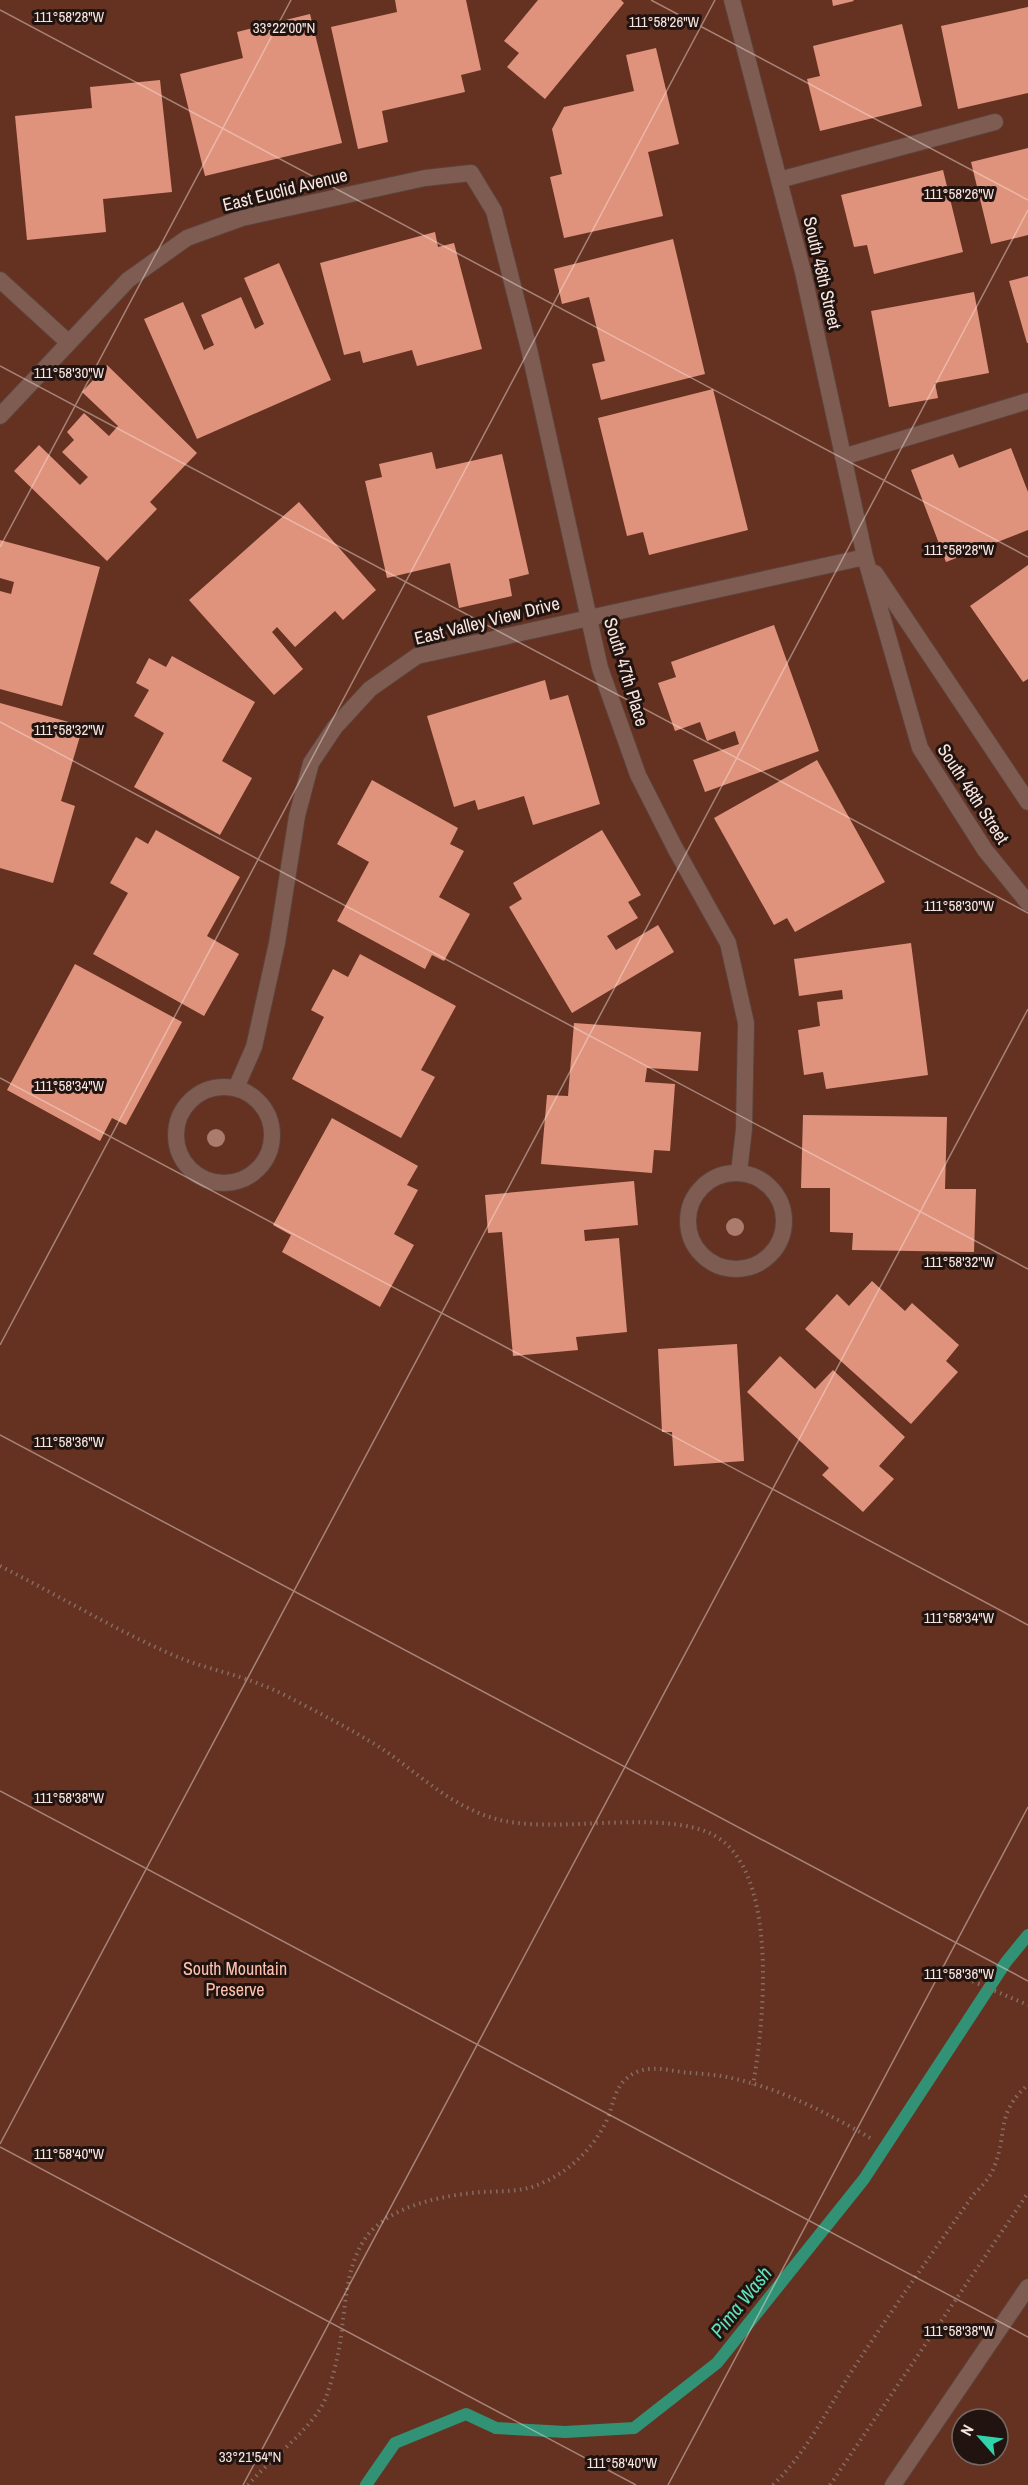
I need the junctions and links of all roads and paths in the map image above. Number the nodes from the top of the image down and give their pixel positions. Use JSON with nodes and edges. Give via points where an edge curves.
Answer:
{"nodes":[{"id":1,"x":732,"y":0,"type":"edge"},
{"id":2,"x":994,"y":122,"type":"dead end"},
{"id":3,"x":471,"y":173,"type":"joint"},
{"id":4,"x":779,"y":180,"type":"junction"},
{"id":5,"x":0,"y":280,"type":"edge"},
{"id":6,"x":69,"y":343,"type":"junction"},
{"id":7,"x":1028,"y":401,"type":"edge"},
{"id":8,"x":0,"y":416,"type":"edge"},
{"id":9,"x":843,"y":457,"type":"junction"},
{"id":10,"x":865,"y":557,"type":"junction"},
{"id":11,"x":589,"y":616,"type":"junction"},
{"id":12,"x":1028,"y":802,"type":"edge"},
{"id":13,"x":1028,"y":903,"type":"edge"},
{"id":14,"x":236,"y":1088,"type":"junction"},
{"id":15,"x":739,"y":1172,"type":"junction"},
{"id":16,"x":0,"y":1566,"type":"edge"},
{"id":17,"x":967,"y":1979,"type":"dead end"},
{"id":18,"x":1028,"y":2005,"type":"edge"},
{"id":19,"x":753,"y":2085,"type":"junction"},
{"id":20,"x":1028,"y":2085,"type":"edge"},
{"id":21,"x":872,"y":2139,"type":"dead end"},
{"id":22,"x":1028,"y":2193,"type":"edge"},
{"id":23,"x":1028,"y":2287,"type":"edge"},
{"id":24,"x":248,"y":2485,"type":"edge"},
{"id":25,"x":773,"y":2485,"type":"edge"},
{"id":26,"x":830,"y":2485,"type":"edge"},
{"id":27,"x":892,"y":2485,"type":"edge"}],
"edges":[{"from":1,"to":4,"type":"street","name":"South 48th Street"},
{"from":2,"to":4,"type":"street"},
{"from":3,"to":6,"type":"street","name":"East Euclid Avenue","via":[[425,178],[242,218],[187,238],[128,280]]},
{"from":3,"to":11,"type":"street","name":"South 47th Place","via":[[494,211]]},
{"from":4,"to":9,"type":"street","name":"South 48th Street"},
{"from":5,"to":6,"type":"street"},
{"from":6,"to":8,"type":"street","name":"East Euclid Avenue"},
{"from":7,"to":9,"type":"street"},
{"from":9,"to":10,"type":"street","name":"South 48th Street"},
{"from":10,"to":11,"type":"street","name":"East Valley View Drive"},
{"from":10,"to":12,"type":"street","name":"South 48th Street"},
{"from":10,"to":13,"type":"street","name":"South 48th Street","via":[[920,748],[985,850]]},
{"from":11,"to":14,"type":"street","name":"East Valley View Drive","via":[[417,656],[370,689],[335,728],[311,763],[297,816],[277,943],[254,1047]]},
{"from":11,"to":15,"type":"street","name":"South 47th Place","via":[[600,668],[638,775],[728,943],[746,1023]]},
{"from":14,"to":14,"type":"street","via":[[205,1090],[182,1111],[177,1125],[180,1156],[189,1169],[218,1184],[249,1178],[270,1153],[271,1120],[264,1106],[251,1094]]},
{"from":15,"to":15,"type":"street","via":[[708,1181],[696,1193],[688,1225],[701,1255],[731,1270],[761,1263],[773,1253],[786,1225],[784,1209],[768,1183]]},
{"from":16,"to":19,"type":"path","via":[[171,1655],[292,1698],[370,1741],[466,1808],[523,1824],[688,1826],[724,1842],[746,1870],[760,1924],[763,2018]]},
{"from":17,"to":18,"type":"path"},
{"from":19,"to":21,"type":"path","via":[[814,2108]]},
{"from":19,"to":24,"type":"path","via":[[732,2078],[658,2068],[638,2071],[624,2080],[600,2136],[586,2153],[542,2184],[419,2204],[379,2224],[356,2256],[338,2355],[325,2400],[312,2419]]},
{"from":20,"to":25,"type":"path","via":[[1006,2112],[995,2166],[987,2181],[858,2361],[817,2432]]},
{"from":22,"to":26,"type":"path"},
{"from":23,"to":27,"type":"street"}]}
